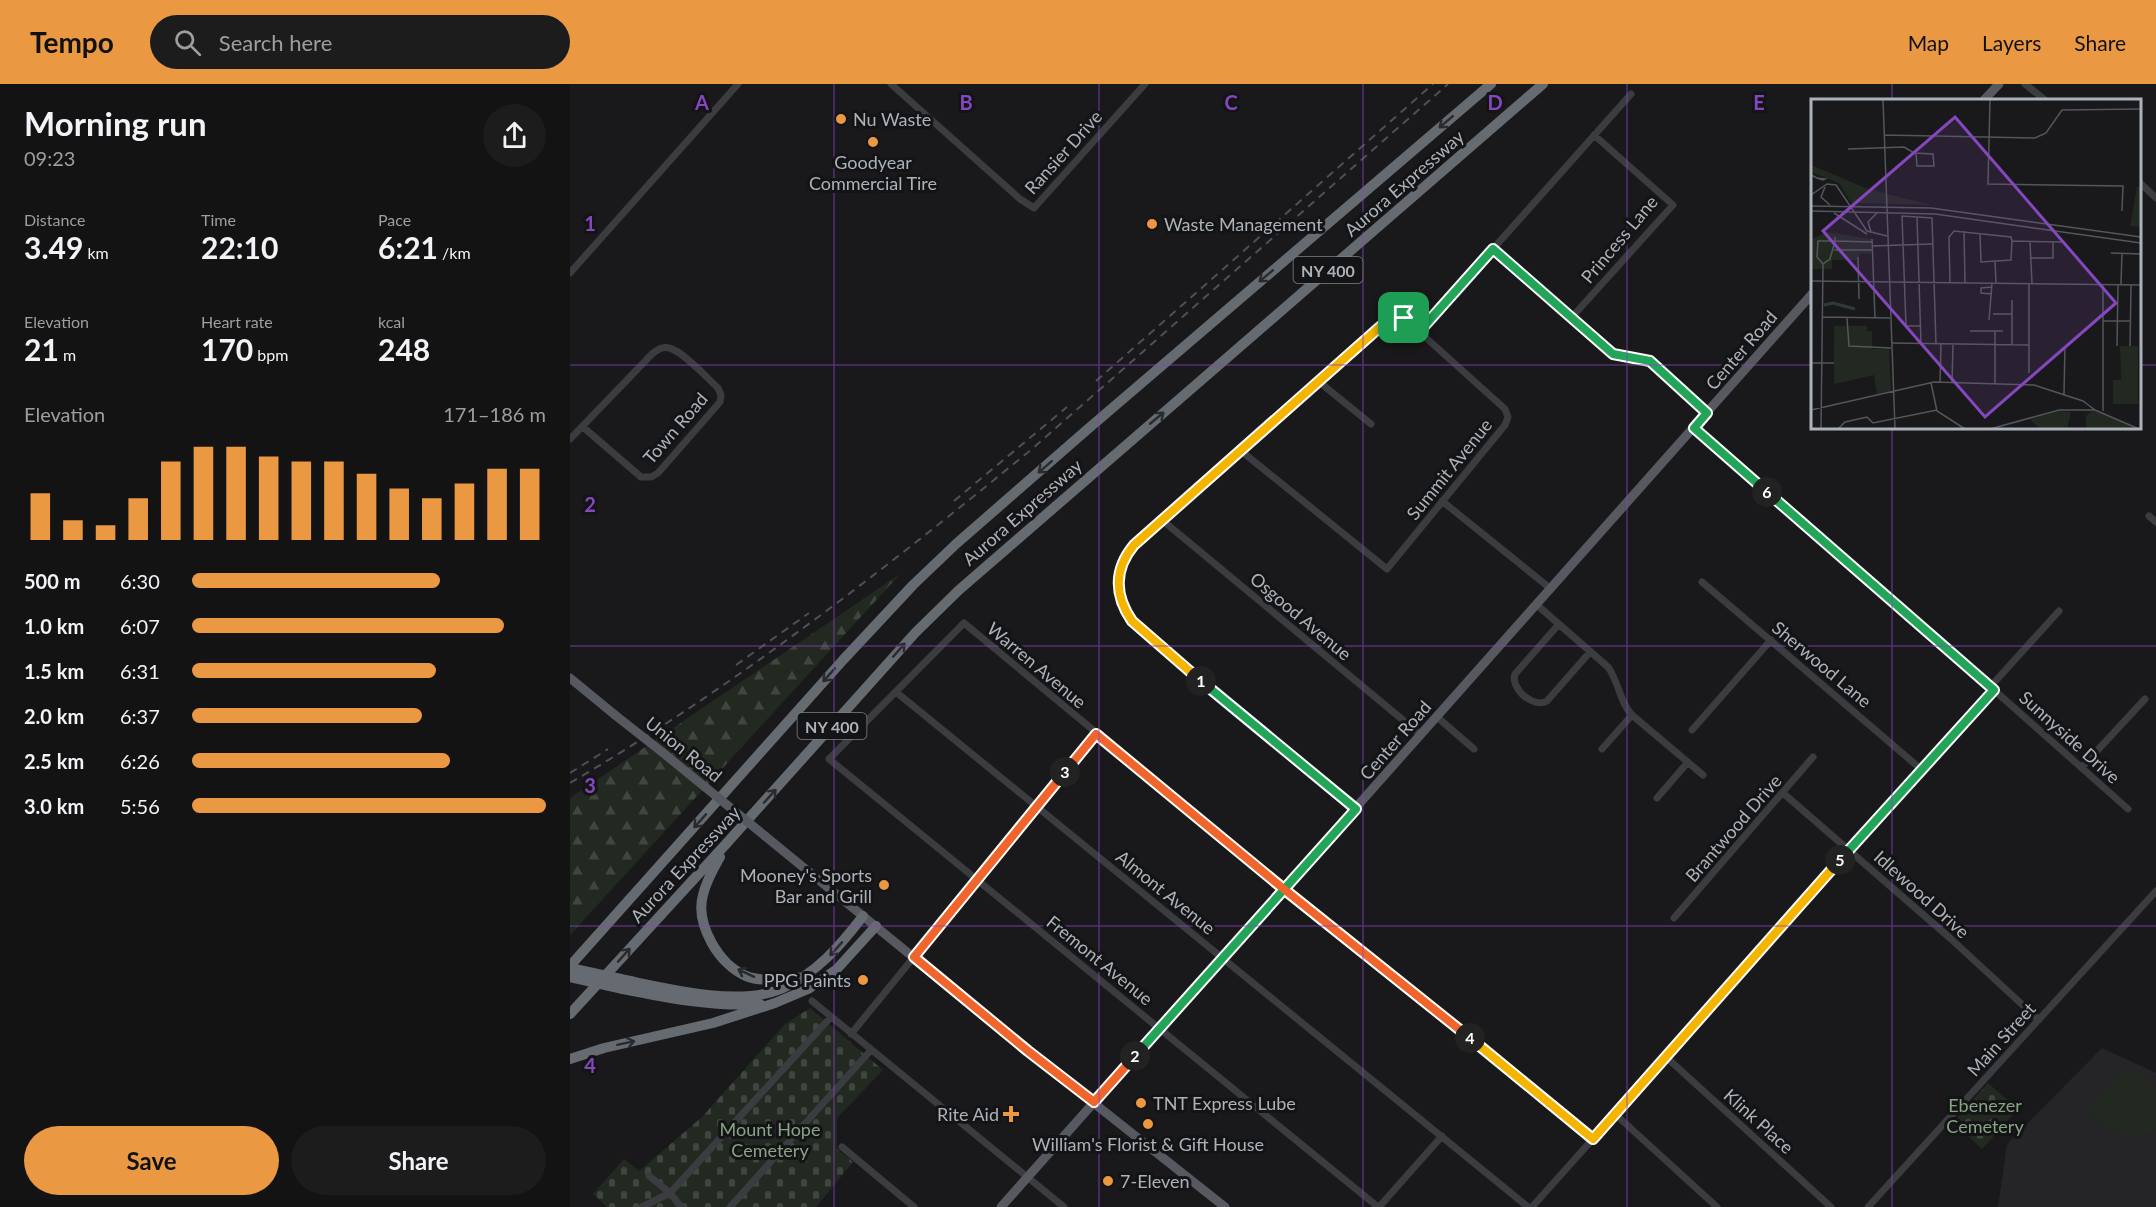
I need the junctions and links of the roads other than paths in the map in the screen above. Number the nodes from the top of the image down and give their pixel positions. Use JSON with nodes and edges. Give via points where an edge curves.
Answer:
{"nodes":[{"id":1,"x":738,"y":84,"type":"edge"},
{"id":2,"x":891,"y":84,"type":"edge"},
{"id":3,"x":1145,"y":84,"type":"edge"},
{"id":4,"x":1491,"y":84,"type":"edge"},
{"id":5,"x":1543,"y":84,"type":"edge"},
{"id":6,"x":1999,"y":84,"type":"edge"},
{"id":7,"x":2025,"y":84,"type":"edge"},
{"id":8,"x":1631,"y":93,"type":"dead end"},
{"id":9,"x":1985,"y":99,"type":"edge"},
{"id":10,"x":2044,"y":99,"type":"edge"},
{"id":11,"x":1594,"y":135,"type":"junction"},
{"id":12,"x":2141,"y":185,"type":"edge"},
{"id":13,"x":2156,"y":198,"type":"edge"},
{"id":14,"x":1493,"y":249,"type":"junction"},
{"id":15,"x":570,"y":273,"type":"edge"},
{"id":16,"x":1811,"y":295,"type":"edge"},
{"id":17,"x":1572,"y":317,"type":"junction"},
{"id":18,"x":1419,"y":332,"type":"junction"},
{"id":19,"x":1318,"y":381,"type":"junction"},
{"id":20,"x":1707,"y":413,"type":"junction"},
{"id":21,"x":1371,"y":424,"type":"dead end"},
{"id":22,"x":583,"y":427,"type":"junction"},
{"id":23,"x":1694,"y":428,"type":"junction"},
{"id":24,"x":570,"y":440,"type":"edge"},
{"id":25,"x":1240,"y":450,"type":"junction"},
{"id":26,"x":1442,"y":501,"type":"junction"},
{"id":27,"x":2149,"y":516,"type":"dead end"},
{"id":28,"x":1162,"y":520,"type":"junction"},
{"id":29,"x":2156,"y":522,"type":"edge"},
{"id":30,"x":1702,"y":582,"type":"dead end"},
{"id":31,"x":1551,"y":589,"type":"junction"},
{"id":32,"x":1537,"y":605,"type":"junction"},
{"id":33,"x":2059,"y":611,"type":"dead end"},
{"id":34,"x":1559,"y":624,"type":"junction"},
{"id":35,"x":1770,"y":640,"type":"junction"},
{"id":36,"x":1590,"y":652,"type":"junction"},
{"id":37,"x":570,"y":678,"type":"edge"},
{"id":38,"x":1993,"y":688,"type":"junction"},
{"id":39,"x":896,"y":692,"type":"junction"},
{"id":40,"x":2145,"y":699,"type":"dead end"},
{"id":41,"x":1632,"y":715,"type":"junction"},
{"id":42,"x":1437,"y":717,"type":"junction"},
{"id":43,"x":1692,"y":730,"type":"dead end"},
{"id":44,"x":1096,"y":734,"type":"junction"},
{"id":45,"x":1421,"y":735,"type":"junction"},
{"id":46,"x":1474,"y":749,"type":"dead end"},
{"id":47,"x":1602,"y":750,"type":"dead end"},
{"id":48,"x":1813,"y":758,"type":"dead end"},
{"id":49,"x":1688,"y":762,"type":"junction"},
{"id":50,"x":2082,"y":767,"type":"junction"},
{"id":51,"x":1922,"y":770,"type":"junction"},
{"id":52,"x":1703,"y":775,"type":"dead end"},
{"id":53,"x":1783,"y":793,"type":"junction"},
{"id":54,"x":1657,"y":798,"type":"dead end"},
{"id":55,"x":1036,"y":807,"type":"junction"},
{"id":56,"x":1356,"y":809,"type":"junction"},
{"id":57,"x":2128,"y":809,"type":"dead end"},
{"id":58,"x":726,"y":844,"type":"junction"},
{"id":59,"x":1850,"y":850,"type":"junction"},
{"id":60,"x":978,"y":880,"type":"junction"},
{"id":61,"x":1285,"y":890,"type":"junction"},
{"id":62,"x":2156,"y":891,"type":"edge"},
{"id":63,"x":863,"y":916,"type":"junction"},
{"id":64,"x":1674,"y":918,"type":"dead end"},
{"id":65,"x":876,"y":926,"type":"junction"},
{"id":66,"x":914,"y":957,"type":"junction"},
{"id":67,"x":1224,"y":958,"type":"junction"},
{"id":68,"x":570,"y":967,"type":"edge"},
{"id":69,"x":803,"y":976,"type":"junction"},
{"id":70,"x":570,"y":977,"type":"edge"},
{"id":71,"x":627,"y":985,"type":"junction"},
{"id":72,"x":812,"y":1001,"type":"dead end"},
{"id":73,"x":775,"y":1003,"type":"junction"},
{"id":74,"x":570,"y":1014,"type":"edge"},
{"id":75,"x":831,"y":1017,"type":"junction"},
{"id":76,"x":2039,"y":1020,"type":"junction"},
{"id":77,"x":1160,"y":1029,"type":"junction"},
{"id":78,"x":851,"y":1034,"type":"junction"},
{"id":79,"x":872,"y":1050,"type":"junction"},
{"id":80,"x":1666,"y":1057,"type":"junction"},
{"id":81,"x":570,"y":1059,"type":"edge"},
{"id":82,"x":1094,"y":1102,"type":"junction"},
{"id":83,"x":1615,"y":1114,"type":"junction"},
{"id":84,"x":1442,"y":1136,"type":"junction"},
{"id":85,"x":1593,"y":1139,"type":"junction"},
{"id":86,"x":842,"y":1147,"type":"dead end"},
{"id":87,"x":649,"y":1176,"type":"dead end"},
{"id":88,"x":1028,"y":1177,"type":"junction"},
{"id":89,"x":670,"y":1193,"type":"junction"},
{"id":90,"x":642,"y":1207,"type":"edge"},
{"id":91,"x":681,"y":1207,"type":"edge"},
{"id":92,"x":730,"y":1207,"type":"edge"},
{"id":93,"x":914,"y":1207,"type":"edge"},
{"id":94,"x":1001,"y":1207,"type":"edge"},
{"id":95,"x":1064,"y":1207,"type":"edge"},
{"id":96,"x":1225,"y":1207,"type":"edge"},
{"id":97,"x":1378,"y":1207,"type":"edge"},
{"id":98,"x":1530,"y":1207,"type":"edge"},
{"id":99,"x":1717,"y":1207,"type":"edge"},
{"id":100,"x":1831,"y":1207,"type":"edge"},
{"id":101,"x":1868,"y":1207,"type":"edge"}],
"edges":[{"from":1,"to":15,"type":"street"},
{"from":2,"to":3,"type":"street","name":"Ransier Drive","via":[[1034,208]]},
{"from":4,"to":68,"type":"highway","name":"Aurora Expressway","number":"NY 400","one_way":true,"via":[[912,585]]},
{"from":58,"to":5,"type":"highway","name":"Aurora Expressway","number":"NY 400","one_way":true,"via":[[958,590]]},
{"from":6,"to":9,"type":"main road"},
{"from":7,"to":10,"type":"street"},
{"from":8,"to":11,"type":"street"},
{"from":11,"to":14,"type":"street"},
{"from":11,"to":17,"type":"street","name":"Princess Lane","via":[[1673,205]]},
{"from":12,"to":13,"type":"street"},
{"from":14,"to":17,"type":"street"},
{"from":14,"to":18,"type":"street"},
{"from":16,"to":20,"type":"main road","name":"Center Road"},
{"from":17,"to":20,"type":"street","via":[[1613,354],[1650,361]]},
{"from":18,"to":19,"type":"street","via":[[1404,318],[1390,318]]},
{"from":18,"to":26,"type":"street","name":"Summit Avenue","via":[[1505,408],[1508,417]]},
{"from":19,"to":21,"type":"street"},
{"from":19,"to":25,"type":"street"},
{"from":20,"to":23,"type":"main road","name":"Center Road"},
{"from":22,"to":22,"type":"street","name":"Town Road","via":[[660,348],[678,352],[721,395],[720,402],[651,477],[641,477]]},
{"from":22,"to":24,"type":"street","name":"Town Road"},
{"from":23,"to":31,"type":"main road","name":"Center Road"},
{"from":23,"to":38,"type":"street","name":"Sunnyside Drive"},
{"from":25,"to":26,"type":"street","name":"Summit Avenue","via":[[1387,569]]},
{"from":25,"to":28,"type":"street"},
{"from":26,"to":31,"type":"street"},
{"from":27,"to":29,"type":"street"},
{"from":28,"to":45,"type":"street","name":"Osgood Avenue"},
{"from":28,"to":56,"type":"street","via":[[1123,560],[1118,582],[1125,611],[1193,675]]},
{"from":30,"to":35,"type":"street","name":"Sherwood Lane"},
{"from":31,"to":32,"type":"main road","name":"Center Road"},
{"from":32,"to":34,"type":"street"},
{"from":32,"to":42,"type":"main road","name":"Center Road"},
{"from":33,"to":38,"type":"street"},
{"from":34,"to":36,"type":"street"},
{"from":34,"to":36,"type":"street","via":[[1515,674],[1515,686],[1541,704]]},
{"from":35,"to":43,"type":"street"},
{"from":35,"to":51,"type":"street","name":"Sherwood Lane"},
{"from":36,"to":41,"type":"street","via":[[1615,677],[1626,709]]},
{"from":37,"to":63,"type":"main road","name":"Union Road","bridge":true},
{"from":38,"to":50,"type":"street","name":"Sunnyside Drive"},
{"from":38,"to":51,"type":"street"},
{"from":39,"to":44,"type":"street","name":"Warren Avenue","via":[[964,623]]},
{"from":39,"to":55,"type":"street","name":"Almont Avenue"},
{"from":39,"to":60,"type":"street","name":"Fremont Avenue","via":[[829,759]]},
{"from":40,"to":50,"type":"street"},
{"from":41,"to":47,"type":"street"},
{"from":41,"to":49,"type":"street"},
{"from":42,"to":45,"type":"main road","name":"Center Road"},
{"from":42,"to":46,"type":"street"},
{"from":44,"to":55,"type":"street"},
{"from":44,"to":61,"type":"street","name":"Warren Avenue"},
{"from":45,"to":56,"type":"main road","name":"Center Road"},
{"from":48,"to":53,"type":"street","name":"Brantwood Drive"},
{"from":49,"to":52,"type":"street"},
{"from":49,"to":54,"type":"street"},
{"from":50,"to":57,"type":"street","name":"Sunnyside Drive"},
{"from":51,"to":59,"type":"street"},
{"from":53,"to":59,"type":"street","name":"Idlewood Drive"},
{"from":53,"to":64,"type":"street","name":"Brantwood Drive"},
{"from":55,"to":60,"type":"street"},
{"from":55,"to":67,"type":"street","name":"Almont Avenue"},
{"from":56,"to":61,"type":"main road","name":"Center Road"},
{"from":69,"to":58,"type":"highway","one_way":true,"via":[[745,975],[714,948],[701,913],[702,896]]},
{"from":74,"to":58,"type":"highway","name":"Aurora Expressway","number":"NY 400","one_way":true},
{"from":59,"to":76,"type":"street","name":"Idlewood Drive"},
{"from":59,"to":80,"type":"street"},
{"from":60,"to":66,"type":"street"},
{"from":60,"to":77,"type":"street","name":"Fremont Avenue"},
{"from":61,"to":67,"type":"main road","name":"Center Road"},
{"from":61,"to":85,"type":"street","name":"Warren Avenue"},
{"from":62,"to":76,"type":"street","name":"Main Street"},
{"from":63,"to":65,"type":"main road","name":"Union Road"},
{"from":63,"to":69,"type":"highway","one_way":true,"via":[[827,958]]},
{"from":65,"to":66,"type":"main road","name":"Union Road"},
{"from":65,"to":73,"type":"highway","via":[[836,970],[808,989]]},
{"from":66,"to":78,"type":"street"},
{"from":66,"to":82,"type":"main road","name":"Union Road"},
{"from":67,"to":77,"type":"main road","name":"Center Road"},
{"from":67,"to":84,"type":"street","name":"Almont Avenue"},
{"from":68,"to":71,"type":"highway","bridge":true},
{"from":69,"to":71,"type":"highway","via":[[780,989],[752,995],[713,995]]},
{"from":70,"to":71,"type":"highway","bridge":true},
{"from":71,"to":73,"type":"highway","via":[[699,1002]]},
{"from":72,"to":75,"type":"street"},
{"from":81,"to":73,"type":"highway","one_way":true},
{"from":75,"to":78,"type":"street"},
{"from":75,"to":89,"type":"street"},
{"from":76,"to":101,"type":"street","name":"Main Street"},
{"from":77,"to":82,"type":"main road","name":"Center Road"},
{"from":77,"to":97,"type":"street","name":"Fremont Avenue"},
{"from":78,"to":79,"type":"street"},
{"from":79,"to":88,"type":"street"},
{"from":79,"to":92,"type":"street"},
{"from":80,"to":83,"type":"street"},
{"from":80,"to":100,"type":"street","name":"Klink Place"},
{"from":82,"to":88,"type":"main road","name":"Center Road"},
{"from":82,"to":96,"type":"main road","name":"Union Road"},
{"from":83,"to":85,"type":"street"},
{"from":83,"to":99,"type":"street"},
{"from":84,"to":97,"type":"street","name":"Fremont Avenue"},
{"from":84,"to":98,"type":"street","name":"Almont Avenue"},
{"from":85,"to":98,"type":"street"},
{"from":86,"to":93,"type":"street"},
{"from":87,"to":89,"type":"street"},
{"from":88,"to":94,"type":"main road","name":"Center Road"},
{"from":88,"to":95,"type":"street"},
{"from":89,"to":90,"type":"street"},
{"from":89,"to":91,"type":"street"}]}
